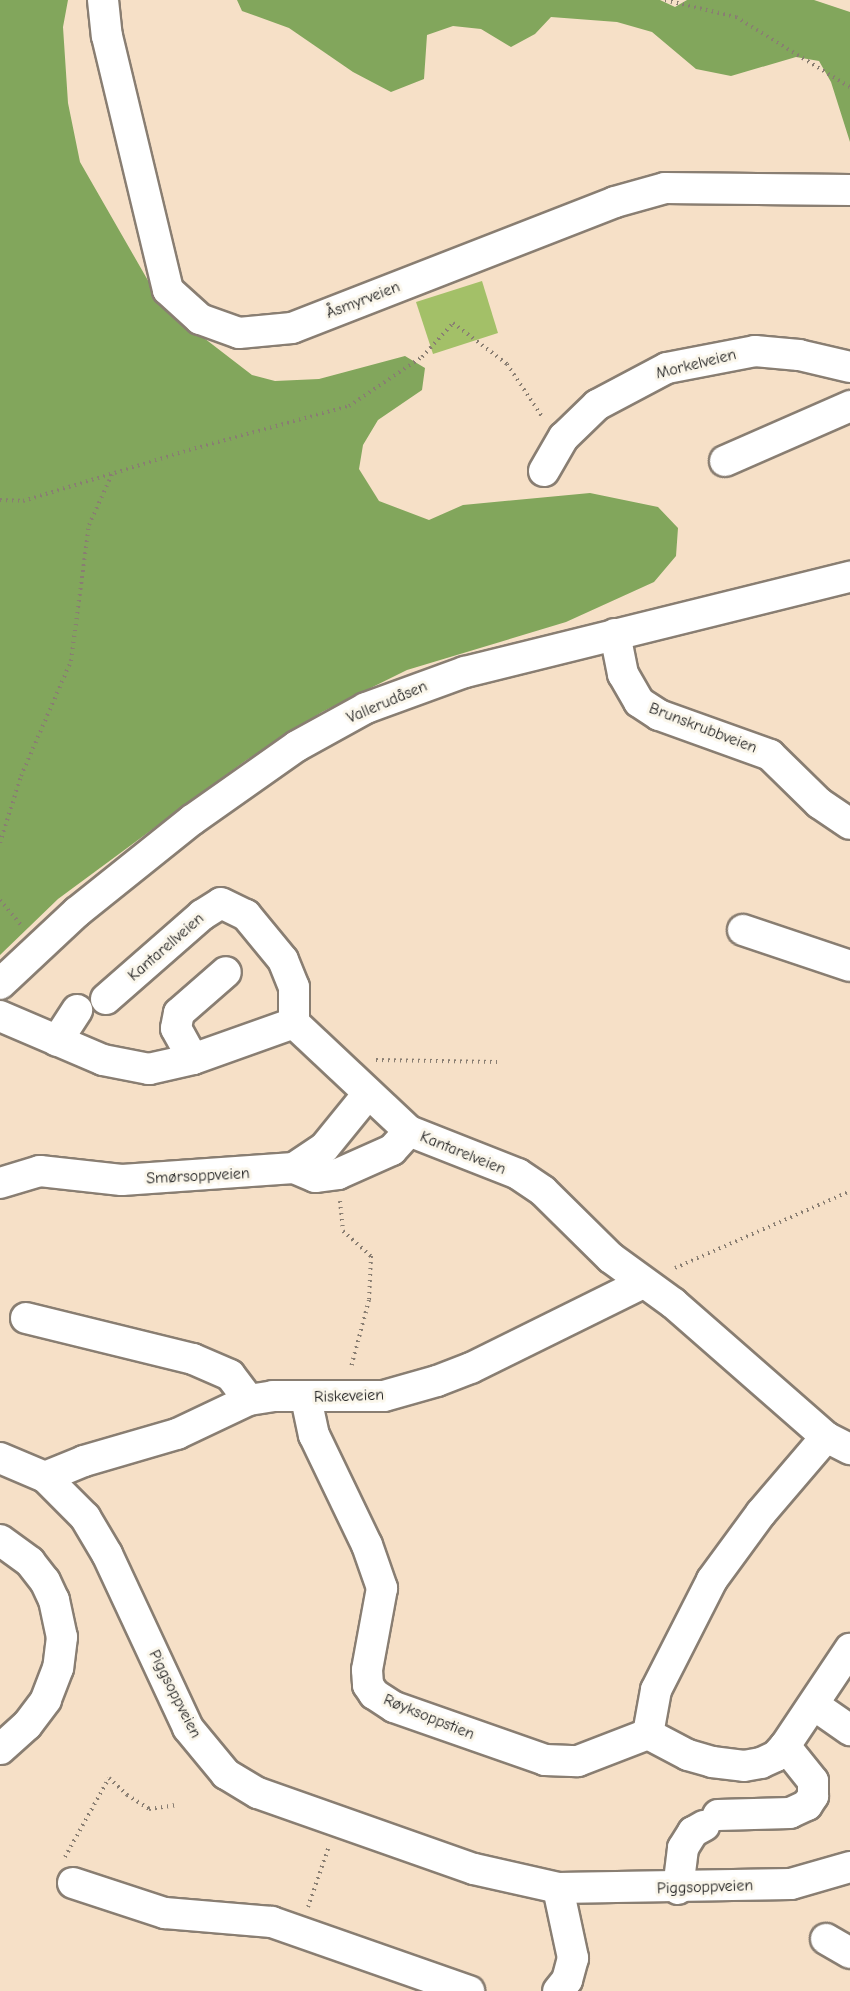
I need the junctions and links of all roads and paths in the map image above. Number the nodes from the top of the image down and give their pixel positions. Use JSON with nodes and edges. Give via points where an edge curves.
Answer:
{"nodes":[{"id":1,"x":665,"y":0,"type":"edge"},
{"id":2,"x":104,"y":2,"type":"edge"},
{"id":3,"x":850,"y":87,"type":"edge"},
{"id":4,"x":850,"y":190,"type":"edge"},
{"id":5,"x":850,"y":367,"type":"edge"},
{"id":6,"x":850,"y":406,"type":"edge"},
{"id":7,"x":536,"y":412,"type":"dead end"},
{"id":8,"x":725,"y":461,"type":"dead end"},
{"id":9,"x":544,"y":471,"type":"dead end"},
{"id":10,"x":112,"y":473,"type":"junction"},
{"id":11,"x":0,"y":500,"type":"edge"},
{"id":12,"x":850,"y":577,"type":"edge"},
{"id":13,"x":615,"y":634,"type":"junction"},
{"id":14,"x":850,"y":824,"type":"edge"},
{"id":15,"x":0,"y":843,"type":"edge"},
{"id":16,"x":743,"y":930,"type":"dead end"},
{"id":17,"x":850,"y":966,"type":"edge"},
{"id":18,"x":225,"y":972,"type":"dead end"},
{"id":19,"x":0,"y":984,"type":"edge"},
{"id":20,"x":106,"y":999,"type":"dead end"},
{"id":21,"x":77,"y":1010,"type":"dead end"},
{"id":22,"x":0,"y":1016,"type":"edge"},
{"id":23,"x":294,"y":1023,"type":"junction"},
{"id":24,"x":57,"y":1041,"type":"junction"},
{"id":25,"x":193,"y":1059,"type":"junction"},
{"id":26,"x":334,"y":1059,"type":"junction"},
{"id":27,"x":497,"y":1062,"type":"dead end"},
{"id":28,"x":367,"y":1095,"type":"junction"},
{"id":29,"x":409,"y":1131,"type":"junction"},
{"id":30,"x":294,"y":1168,"type":"junction"},
{"id":31,"x":338,"y":1174,"type":"junction"},
{"id":32,"x":0,"y":1183,"type":"edge"},
{"id":33,"x":850,"y":1191,"type":"edge"},
{"id":34,"x":644,"y":1283,"type":"junction"},
{"id":35,"x":26,"y":1318,"type":"dead end"},
{"id":36,"x":306,"y":1398,"type":"junction"},
{"id":37,"x":348,"y":1398,"type":"junction"},
{"id":38,"x":249,"y":1400,"type":"junction"},
{"id":39,"x":838,"y":1443,"type":"edge"},
{"id":40,"x":0,"y":1458,"type":"edge"},
{"id":41,"x":45,"y":1478,"type":"junction"},
{"id":42,"x":0,"y":1540,"type":"edge"},
{"id":43,"x":850,"y":1649,"type":"edge"},
{"id":44,"x":814,"y":1705,"type":"junction"},
{"id":45,"x":850,"y":1731,"type":"edge"},
{"id":46,"x":648,"y":1734,"type":"junction"},
{"id":47,"x":785,"y":1746,"type":"junction"},
{"id":48,"x":0,"y":1749,"type":"edge"},
{"id":49,"x":177,"y":1804,"type":"dead end"},
{"id":50,"x":70,"y":1847,"type":"dead end"},
{"id":51,"x":323,"y":1865,"type":"dead end"},
{"id":52,"x":850,"y":1867,"type":"edge"},
{"id":53,"x":73,"y":1883,"type":"dead end"},
{"id":54,"x":558,"y":1888,"type":"junction"},
{"id":55,"x":678,"y":1889,"type":"junction"},
{"id":56,"x":313,"y":1894,"type":"dead end"},
{"id":57,"x":470,"y":1991,"type":"edge"},
{"id":58,"x":558,"y":1991,"type":"edge"}],
"edges":[{"from":1,"to":3,"type":"path","via":[[736,17]]},
{"from":2,"to":4,"type":"street","name":"Åsmyrveien","via":[[107,36],[168,290],[200,319],[238,333],[292,328],[615,202],[665,188]]},
{"from":5,"to":9,"type":"street","name":"Morkelveien","via":[[799,355],[755,351],[667,368],[597,405],[564,437]]},
{"from":6,"to":8,"type":"street"},
{"from":7,"to":10,"type":"path","via":[[507,364],[453,323],[422,357],[349,406]]},
{"from":10,"to":11,"type":"path","via":[[23,501]]},
{"from":10,"to":15,"type":"path","via":[[89,525],[71,661],[21,776]]},
{"from":12,"to":13,"type":"street","name":"Vallerudåsen"},
{"from":13,"to":14,"type":"street","name":"Brunskrubbveien","via":[[623,674],[639,702],[658,715],[770,755],[819,803]]},
{"from":13,"to":19,"type":"street","name":"Vallerudåsen","via":[[456,675],[376,704],[331,726],[192,820],[77,912]]},
{"from":16,"to":17,"type":"street"},
{"from":18,"to":25,"type":"street","via":[[179,1013],[176,1029]]},
{"from":20,"to":23,"type":"street","name":"Kantarellveien","via":[[221,903],[246,915],[283,960],[294,987]]},
{"from":21,"to":24,"type":"street"},
{"from":22,"to":24,"type":"street"},
{"from":23,"to":25,"type":"street"},
{"from":23,"to":26,"type":"street","name":"Kantarelveien"},
{"from":24,"to":25,"type":"street","via":[[135,1069]]},
{"from":26,"to":27,"type":"path"},
{"from":26,"to":28,"type":"street","name":"Kantarelveien"},
{"from":28,"to":29,"type":"street","name":"Kantarelveien"},
{"from":28,"to":30,"type":"street","name":"Smørsoppveien","via":[[324,1148]]},
{"from":29,"to":31,"type":"street","via":[[392,1150]]},
{"from":29,"to":34,"type":"street","name":"Kantarelveien","via":[[518,1174],[543,1191],[611,1258]]},
{"from":30,"to":31,"type":"street","via":[[315,1177]]},
{"from":30,"to":32,"type":"street","name":"Smørsoppveien","via":[[122,1180],[40,1170]]},
{"from":31,"to":37,"type":"path","via":[[343,1231],[371,1256],[369,1300],[351,1364]]},
{"from":33,"to":34,"type":"path"},
{"from":34,"to":37,"type":"street","name":"Riskeveien","via":[[471,1368],[384,1396]]},
{"from":34,"to":39,"type":"street","name":"Kantarelveien","via":[[673,1302]]},
{"from":35,"to":38,"type":"street","via":[[193,1359],[230,1375]]},
{"from":36,"to":37,"type":"street","name":"Riskeveien"},
{"from":36,"to":38,"type":"street","name":"Riskeveien"},
{"from":36,"to":46,"type":"street","name":"Røyksoppstien","via":[[314,1435],[367,1545],[382,1588],[367,1670],[368,1685],[374,1694],[394,1707],[545,1760],[578,1761]]},
{"from":38,"to":41,"type":"street","name":"Riskeveien","via":[[177,1434],[84,1461]]},
{"from":39,"to":46,"type":"street","via":[[761,1513],[712,1580],[656,1690]]},
{"from":40,"to":41,"type":"street","name":"Piggsoppveien"},
{"from":41,"to":54,"type":"street","name":"Piggsoppveien","via":[[73,1502],[96,1534],[188,1728],[226,1774],[278,1801],[464,1866]]},
{"from":42,"to":48,"type":"street","via":[[30,1562],[45,1581],[54,1600],[62,1637],[58,1668],[46,1700],[27,1725]]},
{"from":43,"to":44,"type":"street"},
{"from":44,"to":45,"type":"street"},
{"from":44,"to":47,"type":"street"},
{"from":46,"to":47,"type":"street","via":[[688,1755],[744,1766],[776,1756]]},
{"from":47,"to":55,"type":"street","via":[[813,1780],[813,1796],[807,1805],[790,1813],[711,1821],[693,1832],[683,1848]]},
{"from":49,"to":50,"type":"path","via":[[148,1809],[109,1778]]},
{"from":51,"to":56,"type":"path"},
{"from":52,"to":55,"type":"street","name":"Piggsoppveien","via":[[791,1884]]},
{"from":53,"to":57,"type":"street","via":[[165,1913],[272,1922]]},
{"from":54,"to":55,"type":"street","name":"Piggsoppveien"},
{"from":54,"to":58,"type":"street","via":[[573,1958],[567,1980]]}]}
